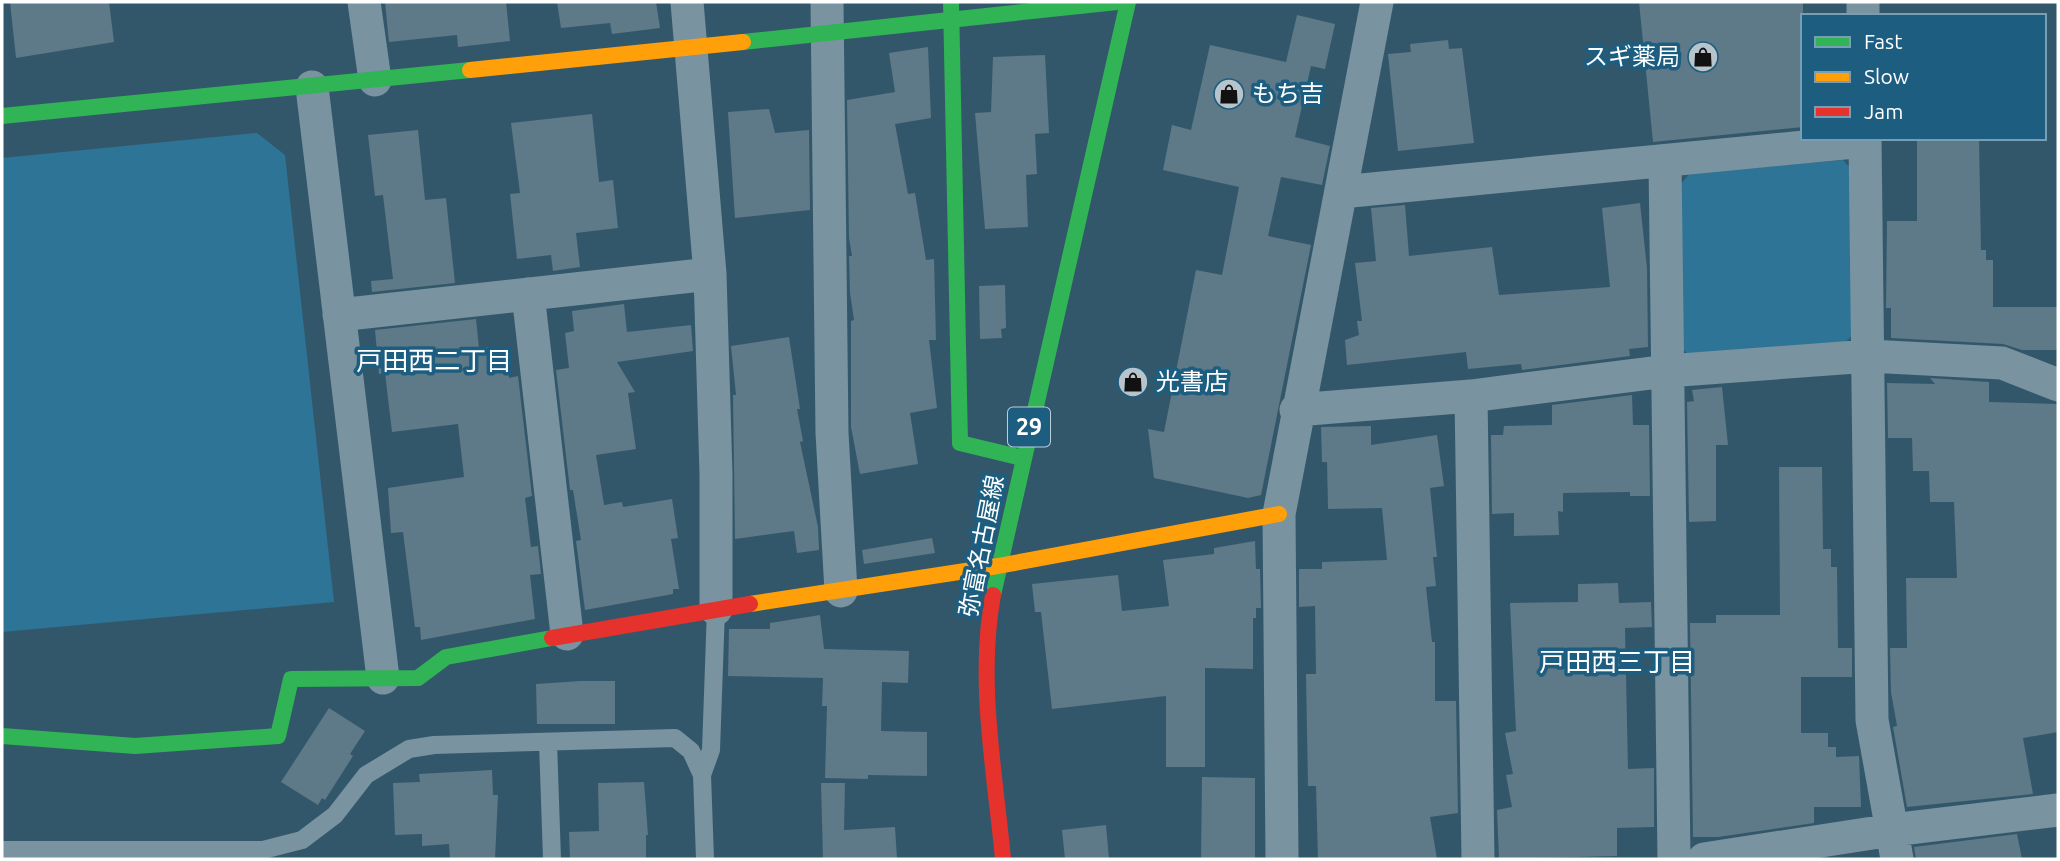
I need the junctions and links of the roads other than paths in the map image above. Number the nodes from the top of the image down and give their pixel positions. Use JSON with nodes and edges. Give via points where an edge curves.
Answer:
{"nodes":[{"id":1,"x":364,"y":2,"type":"edge"},
{"id":2,"x":687,"y":2,"type":"edge"},
{"id":3,"x":951,"y":2,"type":"edge"},
{"id":4,"x":1117,"y":2,"type":"edge"},
{"id":5,"x":1128,"y":2,"type":"edge"},
{"id":6,"x":1377,"y":2,"type":"edge"},
{"id":7,"x":828,"y":17,"type":"edge"},
{"id":8,"x":951,"y":19,"type":"junction"},
{"id":9,"x":690,"y":48,"type":"junction"},
{"id":10,"x":375,"y":80,"type":"junction"},
{"id":11,"x":312,"y":87,"type":"junction"},
{"id":12,"x":2,"y":116,"type":"edge"},
{"id":13,"x":1857,"y":140,"type":"edge"},
{"id":14,"x":1865,"y":140,"type":"edge"},
{"id":15,"x":1665,"y":163,"type":"junction"},
{"id":16,"x":1341,"y":192,"type":"junction"},
{"id":17,"x":710,"y":274,"type":"junction"},
{"id":18,"x":528,"y":294,"type":"junction"},
{"id":19,"x":339,"y":315,"type":"junction"},
{"id":20,"x":1869,"y":355,"type":"junction"},
{"id":21,"x":1668,"y":372,"type":"junction"},
{"id":22,"x":2058,"y":385,"type":"edge"},
{"id":23,"x":1471,"y":396,"type":"junction"},
{"id":24,"x":1296,"y":410,"type":"junction"},
{"id":25,"x":1022,"y":458,"type":"junction"},
{"id":26,"x":1279,"y":514,"type":"junction"},
{"id":27,"x":998,"y":566,"type":"junction"},
{"id":28,"x":841,"y":591,"type":"junction"},
{"id":29,"x":716,"y":609,"type":"junction"},
{"id":30,"x":567,"y":634,"type":"junction"},
{"id":31,"x":383,"y":678,"type":"junction"},
{"id":32,"x":2,"y":736,"type":"edge"},
{"id":33,"x":548,"y":742,"type":"junction"},
{"id":34,"x":702,"y":775,"type":"junction"},
{"id":35,"x":2058,"y":810,"type":"edge"},
{"id":36,"x":1894,"y":845,"type":"edge"},
{"id":37,"x":2,"y":850,"type":"edge"},
{"id":38,"x":263,"y":855,"type":"edge"},
{"id":39,"x":552,"y":859,"type":"edge"},
{"id":40,"x":705,"y":859,"type":"edge"},
{"id":41,"x":1003,"y":859,"type":"edge"},
{"id":42,"x":1282,"y":859,"type":"edge"},
{"id":43,"x":1478,"y":859,"type":"edge"},
{"id":44,"x":1674,"y":859,"type":"edge"},
{"id":45,"x":1704,"y":859,"type":"edge"}],
"edges":[{"from":1,"to":10,"type":"street"},
{"from":2,"to":9,"type":"street"},
{"from":3,"to":8,"type":"street"},
{"from":4,"to":8,"type":"street"},
{"from":5,"to":25,"type":"street","name":"弥富名古屋線","number":"29"},
{"from":6,"to":16,"type":"street"},
{"from":7,"to":8,"type":"street"},
{"from":7,"to":9,"type":"street"},
{"from":7,"to":28,"type":"street","via":[[832,433]]},
{"from":8,"to":25,"type":"street","via":[[960,443]]},
{"from":9,"to":10,"type":"street"},
{"from":9,"to":17,"type":"street"},
{"from":10,"to":11,"type":"street"},
{"from":11,"to":12,"type":"street"},
{"from":11,"to":19,"type":"street"},
{"from":13,"to":15,"type":"street"},
{"from":14,"to":20,"type":"street"},
{"from":15,"to":16,"type":"street"},
{"from":15,"to":21,"type":"street"},
{"from":16,"to":24,"type":"street"},
{"from":17,"to":18,"type":"street"},
{"from":17,"to":29,"type":"street"},
{"from":18,"to":19,"type":"street"},
{"from":18,"to":30,"type":"street"},
{"from":19,"to":31,"type":"street"},
{"from":20,"to":21,"type":"street"},
{"from":20,"to":22,"type":"street","via":[[2002,363]]},
{"from":20,"to":36,"type":"street","via":[[1872,720]]},
{"from":21,"to":23,"type":"street"},
{"from":21,"to":44,"type":"street"},
{"from":23,"to":24,"type":"street"},
{"from":23,"to":43,"type":"street"},
{"from":24,"to":26,"type":"street"},
{"from":25,"to":27,"type":"street","name":"弥富名古屋線","number":"29"},
{"from":26,"to":27,"type":"street"},
{"from":26,"to":42,"type":"street"},
{"from":27,"to":28,"type":"street"},
{"from":27,"to":41,"type":"street","name":"弥富名古屋線","number":"29","via":[[988,622],[989,711]]},
{"from":28,"to":29,"type":"street"},
{"from":29,"to":30,"type":"street"},
{"from":29,"to":34,"type":"lane","via":[[711,750]]},
{"from":30,"to":31,"type":"street","via":[[446,657],[418,678]]},
{"from":31,"to":32,"type":"street","via":[[291,679],[278,736],[135,746]]},
{"from":33,"to":34,"type":"lane","via":[[675,738],[691,751]]},
{"from":33,"to":38,"type":"lane","via":[[409,749],[366,775],[335,814],[302,840]]},
{"from":33,"to":39,"type":"lane"},
{"from":34,"to":40,"type":"lane"},
{"from":35,"to":36,"type":"street"},
{"from":36,"to":45,"type":"street"},
{"from":37,"to":38,"type":"lane"}]}
